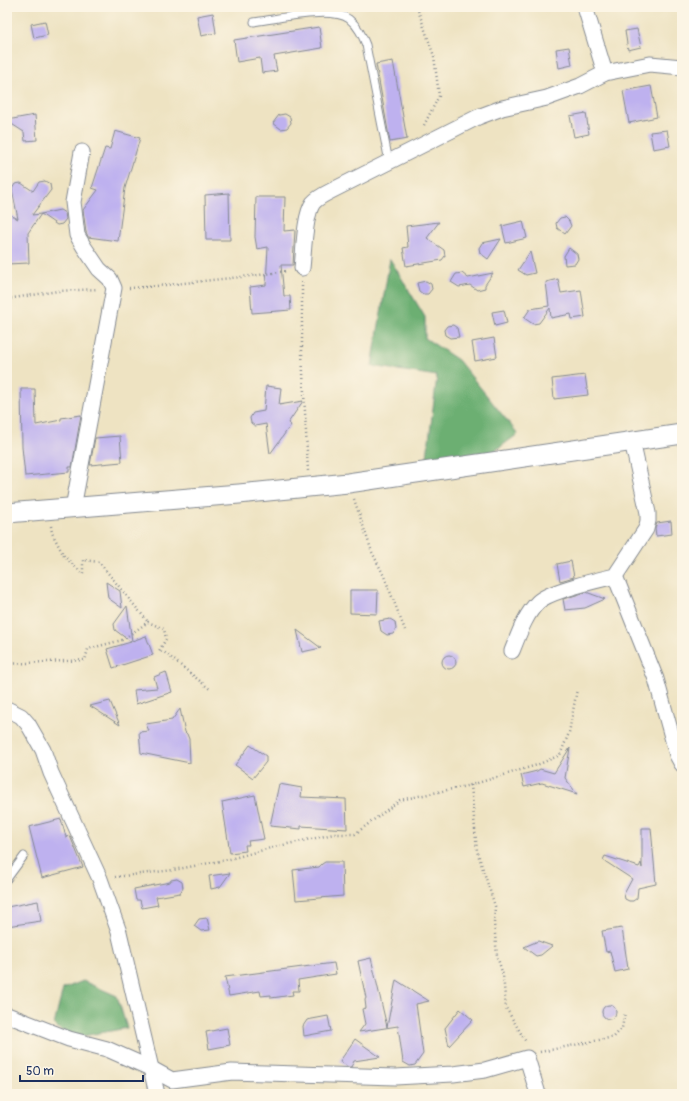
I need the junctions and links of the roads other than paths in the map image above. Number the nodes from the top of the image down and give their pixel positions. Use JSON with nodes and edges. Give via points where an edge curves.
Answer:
{"nodes":[{"id":1,"x":585,"y":7,"type":"edge"},
{"id":2,"x":254,"y":22,"type":"dead end"},
{"id":3,"x":682,"y":67,"type":"edge"},
{"id":4,"x":605,"y":73,"type":"junction"},
{"id":5,"x":82,"y":152,"type":"dead end"},
{"id":6,"x":389,"y":162,"type":"junction"},
{"id":7,"x":302,"y":268,"type":"road end"},
{"id":8,"x":682,"y":434,"type":"edge"},
{"id":9,"x":632,"y":441,"type":"junction"},
{"id":10,"x":73,"y":508,"type":"junction"},
{"id":11,"x":7,"y":513,"type":"edge"},
{"id":12,"x":615,"y":576,"type":"junction"},
{"id":13,"x":512,"y":651,"type":"dead end"},
{"id":14,"x":7,"y":708,"type":"edge"},
{"id":15,"x":682,"y":764,"type":"edge"},
{"id":16,"x":24,"y":856,"type":"dead end"},
{"id":17,"x":7,"y":879,"type":"edge"},
{"id":18,"x":7,"y":1015,"type":"edge"},
{"id":19,"x":150,"y":1068,"type":"junction"},
{"id":20,"x":157,"y":1094,"type":"edge"},
{"id":21,"x":538,"y":1094,"type":"edge"}],
"edges":[{"from":1,"to":4,"type":"street"},
{"from":2,"to":6,"type":"lane","via":[[318,13],[348,18],[359,30],[366,45]]},
{"from":3,"to":4,"type":"street","via":[[650,64]]},
{"from":4,"to":6,"type":"street","via":[[580,86],[547,98],[502,108],[478,117]]},
{"from":5,"to":10,"type":"street","via":[[73,202],[77,235],[114,288]]},
{"from":6,"to":7,"type":"street","via":[[331,191],[313,203],[308,217]]},
{"from":8,"to":9,"type":"street"},
{"from":9,"to":10,"type":"street","via":[[309,488]]},
{"from":9,"to":12,"type":"street","via":[[648,522]]},
{"from":10,"to":11,"type":"street"},
{"from":12,"to":13,"type":"street","via":[[564,590],[538,601],[525,619]]},
{"from":12,"to":15,"type":"street","via":[[656,679],[676,755]]},
{"from":14,"to":19,"type":"street","via":[[28,724],[43,750],[100,879],[119,932]]},
{"from":16,"to":17,"type":"lane"},
{"from":18,"to":19,"type":"street","via":[[69,1039],[107,1049]]},
{"from":19,"to":20,"type":"street"},
{"from":19,"to":21,"type":"street","via":[[172,1080],[232,1072],[396,1077],[478,1071],[530,1056]]}]}
